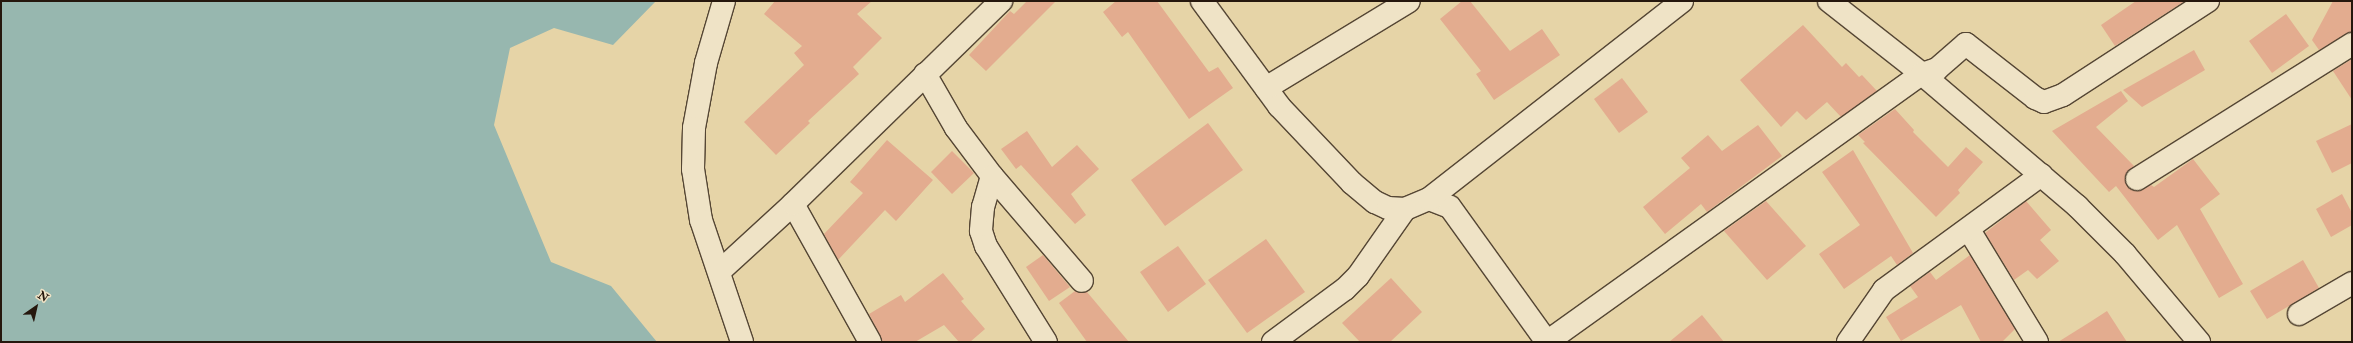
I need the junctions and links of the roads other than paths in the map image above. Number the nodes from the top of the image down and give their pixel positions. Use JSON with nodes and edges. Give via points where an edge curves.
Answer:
{"nodes":[{"id":1,"x":724,"y":1,"type":"edge"},
{"id":2,"x":1001,"y":1,"type":"edge"},
{"id":3,"x":1202,"y":1,"type":"edge"},
{"id":4,"x":1409,"y":1,"type":"edge"},
{"id":5,"x":1682,"y":1,"type":"edge"},
{"id":6,"x":1829,"y":1,"type":"edge"},
{"id":7,"x":2208,"y":1,"type":"edge"},
{"id":8,"x":2352,"y":44,"type":"edge"},
{"id":9,"x":1930,"y":71,"type":"junction"},
{"id":10,"x":925,"y":74,"type":"junction"},
{"id":11,"x":1266,"y":88,"type":"junction"},
{"id":12,"x":2041,"y":175,"type":"junction"},
{"id":13,"x":992,"y":176,"type":"junction"},
{"id":14,"x":2137,"y":179,"type":"dead end"},
{"id":15,"x":1429,"y":199,"type":"junction"},
{"id":16,"x":793,"y":204,"type":"junction"},
{"id":17,"x":1405,"y":209,"type":"junction"},
{"id":18,"x":1969,"y":230,"type":"junction"},
{"id":19,"x":720,"y":271,"type":"junction"},
{"id":20,"x":1082,"y":281,"type":"dead end"},
{"id":21,"x":2352,"y":283,"type":"edge"},
{"id":22,"x":2300,"y":314,"type":"dead end"},
{"id":23,"x":742,"y":342,"type":"edge"},
{"id":24,"x":870,"y":342,"type":"edge"},
{"id":25,"x":1046,"y":342,"type":"edge"},
{"id":26,"x":1273,"y":342,"type":"edge"},
{"id":27,"x":1547,"y":342,"type":"edge"},
{"id":28,"x":1848,"y":342,"type":"edge"},
{"id":29,"x":2037,"y":342,"type":"edge"},
{"id":30,"x":2199,"y":342,"type":"edge"}],
"edges":[{"from":1,"to":19,"type":"street","via":[[706,63],[694,128],[693,169],[701,220]]},
{"from":2,"to":10,"type":"street"},
{"from":3,"to":11,"type":"street"},
{"from":4,"to":11,"type":"street"},
{"from":5,"to":15,"type":"street"},
{"from":6,"to":9,"type":"street"},
{"from":7,"to":9,"type":"street","via":[[2063,95],[2044,102],[2035,98],[1966,44]]},
{"from":8,"to":14,"type":"street"},
{"from":9,"to":12,"type":"street"},
{"from":9,"to":27,"type":"street"},
{"from":10,"to":13,"type":"street","via":[[956,128]]},
{"from":10,"to":16,"type":"street"},
{"from":11,"to":17,"type":"street","via":[[1279,106],[1352,183],[1374,202],[1388,208]]},
{"from":12,"to":18,"type":"street"},
{"from":12,"to":30,"type":"street","via":[[2077,206],[2125,254]]},
{"from":13,"to":20,"type":"street"},
{"from":13,"to":25,"type":"street","via":[[983,207],[981,231],[986,246]]},
{"from":15,"to":17,"type":"street"},
{"from":15,"to":27,"type":"street","via":[[1450,207]]},
{"from":16,"to":19,"type":"street"},
{"from":16,"to":24,"type":"street"},
{"from":17,"to":26,"type":"street","via":[[1349,285]]},
{"from":18,"to":28,"type":"street","via":[[1884,290]]},
{"from":18,"to":29,"type":"street"},
{"from":19,"to":23,"type":"street"},
{"from":21,"to":22,"type":"street"}]}
